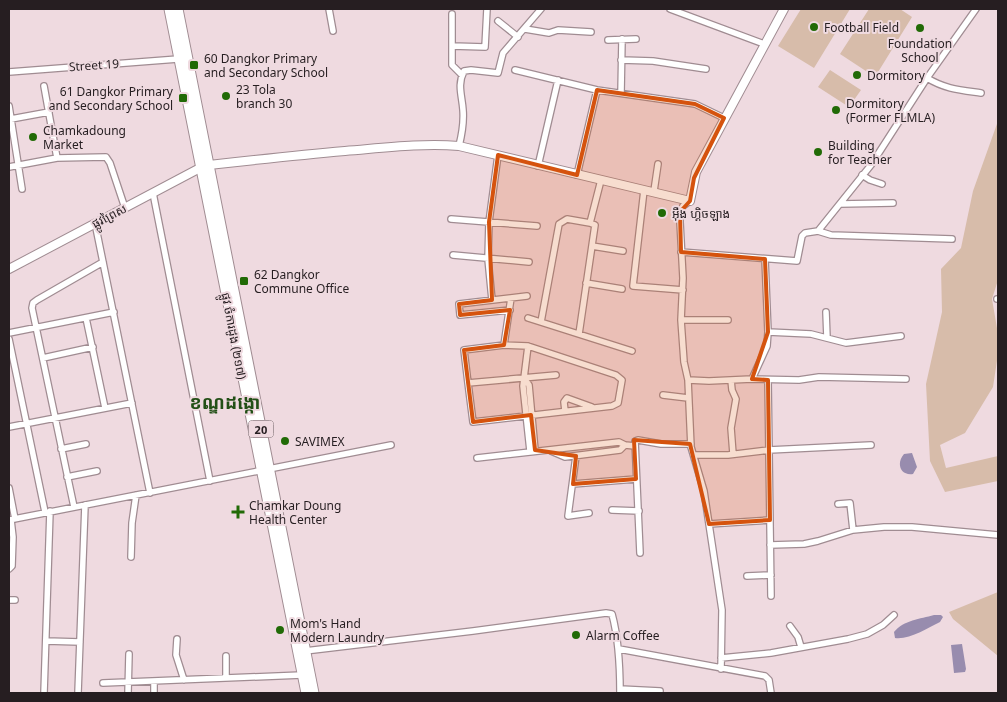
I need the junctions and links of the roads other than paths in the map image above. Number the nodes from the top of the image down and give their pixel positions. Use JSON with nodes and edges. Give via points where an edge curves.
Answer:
{"nodes":[{"id":1,"x":172,"y":9,"type":"edge"},
{"id":2,"x":329,"y":9,"type":"edge"},
{"id":3,"x":486,"y":9,"type":"edge"},
{"id":4,"x":540,"y":9,"type":"edge"},
{"id":5,"x":670,"y":9,"type":"edge"},
{"id":6,"x":784,"y":9,"type":"edge"},
{"id":7,"x":976,"y":9,"type":"edge"},
{"id":8,"x":452,"y":14,"type":"dead end"},
{"id":9,"x":498,"y":20,"type":"dead end"},
{"id":10,"x":525,"y":29,"type":"junction"},
{"id":11,"x":333,"y":31,"type":"dead end"},
{"id":12,"x":592,"y":32,"type":"dead end"},
{"id":13,"x":518,"y":37,"type":"junction"},
{"id":14,"x":636,"y":39,"type":"dead end"},
{"id":15,"x":608,"y":40,"type":"dead end"},
{"id":16,"x":622,"y":40,"type":"junction"},
{"id":17,"x":764,"y":44,"type":"junction"},
{"id":18,"x":452,"y":46,"type":"junction"},
{"id":19,"x":178,"y":59,"type":"junction"},
{"id":20,"x":621,"y":60,"type":"junction"},
{"id":21,"x":706,"y":69,"type":"dead end"},
{"id":22,"x":515,"y":70,"type":"dead end"},
{"id":23,"x":9,"y":72,"type":"edge"},
{"id":24,"x":462,"y":75,"type":"junction"},
{"id":25,"x":926,"y":78,"type":"junction"},
{"id":26,"x":558,"y":80,"type":"junction"},
{"id":27,"x":44,"y":86,"type":"dead end"},
{"id":28,"x":597,"y":90,"type":"junction"},
{"id":29,"x":621,"y":93,"type":"junction"},
{"id":30,"x":981,"y":93,"type":"dead end"},
{"id":31,"x":9,"y":106,"type":"edge"},
{"id":32,"x":49,"y":112,"type":"junction"},
{"id":33,"x":10,"y":117,"type":"edge"},
{"id":34,"x":724,"y":118,"type":"junction"},
{"id":35,"x":459,"y":146,"type":"junction"},
{"id":36,"x":498,"y":155,"type":"junction"},
{"id":37,"x":56,"y":158,"type":"junction"},
{"id":38,"x":658,"y":164,"type":"dead end"},
{"id":39,"x":18,"y":165,"type":"junction"},
{"id":40,"x":205,"y":166,"type":"junction"},
{"id":41,"x":538,"y":166,"type":"junction"},
{"id":42,"x":9,"y":167,"type":"edge"},
{"id":43,"x":577,"y":175,"type":"junction"},
{"id":44,"x":862,"y":175,"type":"junction"},
{"id":45,"x":601,"y":180,"type":"junction"},
{"id":46,"x":882,"y":184,"type":"dead end"},
{"id":47,"x":22,"y":189,"type":"dead end"},
{"id":48,"x":644,"y":190,"type":"junction"},
{"id":49,"x":654,"y":191,"type":"junction"},
{"id":50,"x":153,"y":193,"type":"junction"},
{"id":51,"x":690,"y":201,"type":"junction"},
{"id":52,"x":840,"y":204,"type":"junction"},
{"id":53,"x":893,"y":204,"type":"dead end"},
{"id":54,"x":125,"y":208,"type":"junction"},
{"id":55,"x":450,"y":219,"type":"dead end"},
{"id":56,"x":489,"y":222,"type":"junction"},
{"id":57,"x":95,"y":223,"type":"junction"},
{"id":58,"x":590,"y":223,"type":"junction"},
{"id":59,"x":537,"y":226,"type":"dead end"},
{"id":60,"x":818,"y":231,"type":"junction"},
{"id":61,"x":952,"y":239,"type":"dead end"},
{"id":62,"x":592,"y":246,"type":"junction"},
{"id":63,"x":623,"y":251,"type":"dead end"},
{"id":64,"x":682,"y":252,"type":"junction"},
{"id":65,"x":453,"y":255,"type":"dead end"},
{"id":66,"x":488,"y":259,"type":"junction"},
{"id":67,"x":765,"y":259,"type":"junction"},
{"id":68,"x":104,"y":262,"type":"junction"},
{"id":69,"x":529,"y":262,"type":"dead end"},
{"id":70,"x":9,"y":269,"type":"edge"},
{"id":71,"x":586,"y":283,"type":"junction"},
{"id":72,"x":622,"y":289,"type":"dead end"},
{"id":73,"x":683,"y":290,"type":"junction"},
{"id":74,"x":527,"y":296,"type":"dead end"},
{"id":75,"x":512,"y":298,"type":"junction"},
{"id":76,"x":492,"y":300,"type":"junction"},
{"id":77,"x":510,"y":310,"type":"junction"},
{"id":78,"x":114,"y":312,"type":"junction"},
{"id":79,"x":826,"y":312,"type":"dead end"},
{"id":80,"x":86,"y":318,"type":"junction"},
{"id":81,"x":528,"y":318,"type":"dead end"},
{"id":82,"x":682,"y":320,"type":"junction"},
{"id":83,"x":728,"y":320,"type":"dead end"},
{"id":84,"x":541,"y":322,"type":"junction"},
{"id":85,"x":37,"y":328,"type":"junction"},
{"id":86,"x":768,"y":332,"type":"junction"},
{"id":87,"x":9,"y":333,"type":"edge"},
{"id":88,"x":579,"y":334,"type":"junction"},
{"id":89,"x":901,"y":336,"type":"dead end"},
{"id":90,"x":827,"y":338,"type":"junction"},
{"id":91,"x":9,"y":339,"type":"edge"},
{"id":92,"x":504,"y":345,"type":"junction"},
{"id":93,"x":528,"y":346,"type":"junction"},
{"id":94,"x":93,"y":347,"type":"junction"},
{"id":95,"x":632,"y":351,"type":"dead end"},
{"id":96,"x":43,"y":358,"type":"junction"},
{"id":97,"x":556,"y":375,"type":"dead end"},
{"id":98,"x":524,"y":378,"type":"junction"},
{"id":99,"x":752,"y":379,"type":"junction"},
{"id":100,"x":906,"y":379,"type":"dead end"},
{"id":101,"x":688,"y":380,"type":"junction"},
{"id":102,"x":731,"y":380,"type":"junction"},
{"id":103,"x":768,"y":380,"type":"junction"},
{"id":104,"x":468,"y":384,"type":"junction"},
{"id":105,"x":663,"y":395,"type":"dead end"},
{"id":106,"x":688,"y":398,"type":"junction"},
{"id":107,"x":132,"y":403,"type":"junction"},
{"id":108,"x":106,"y":408,"type":"junction"},
{"id":109,"x":594,"y":408,"type":"junction"},
{"id":110,"x":565,"y":411,"type":"junction"},
{"id":111,"x":528,"y":415,"type":"junction"},
{"id":112,"x":55,"y":418,"type":"junction"},
{"id":113,"x":26,"y":424,"type":"junction"},
{"id":114,"x":9,"y":428,"type":"edge"},
{"id":115,"x":86,"y":444,"type":"dead end"},
{"id":116,"x":691,"y":444,"type":"junction"},
{"id":117,"x":391,"y":445,"type":"dead end"},
{"id":118,"x":625,"y":445,"type":"junction"},
{"id":119,"x":871,"y":445,"type":"dead end"},
{"id":120,"x":635,"y":446,"type":"junction"},
{"id":121,"x":61,"y":449,"type":"junction"},
{"id":122,"x":549,"y":450,"type":"junction"},
{"id":123,"x":769,"y":450,"type":"junction"},
{"id":124,"x":533,"y":451,"type":"junction"},
{"id":125,"x":733,"y":454,"type":"junction"},
{"id":126,"x":694,"y":455,"type":"junction"},
{"id":127,"x":576,"y":456,"type":"junction"},
{"id":128,"x":478,"y":458,"type":"dead end"},
{"id":129,"x":265,"y":470,"type":"junction"},
{"id":130,"x":97,"y":471,"type":"dead end"},
{"id":131,"x":67,"y":476,"type":"junction"},
{"id":132,"x":636,"y":479,"type":"junction"},
{"id":133,"x":210,"y":481,"type":"junction"},
{"id":134,"x":572,"y":484,"type":"junction"},
{"id":135,"x":9,"y":488,"type":"edge"},
{"id":136,"x":150,"y":493,"type":"junction"},
{"id":137,"x":136,"y":495,"type":"junction"},
{"id":138,"x":838,"y":504,"type":"dead end"},
{"id":139,"x":85,"y":505,"type":"junction"},
{"id":140,"x":74,"y":507,"type":"junction"},
{"id":141,"x":612,"y":510,"type":"dead end"},
{"id":142,"x":639,"y":511,"type":"junction"},
{"id":143,"x":47,"y":512,"type":"junction"},
{"id":144,"x":589,"y":513,"type":"dead end"},
{"id":145,"x":12,"y":519,"type":"edge"},
{"id":146,"x":770,"y":520,"type":"junction"},
{"id":147,"x":709,"y":524,"type":"junction"},
{"id":148,"x":853,"y":530,"type":"junction"},
{"id":149,"x":998,"y":535,"type":"edge"},
{"id":150,"x":770,"y":545,"type":"junction"},
{"id":151,"x":640,"y":553,"type":"dead end"},
{"id":152,"x":131,"y":557,"type":"dead end"},
{"id":153,"x":9,"y":568,"type":"edge"},
{"id":154,"x":770,"y":575,"type":"junction"},
{"id":155,"x":747,"y":576,"type":"dead end"},
{"id":156,"x":771,"y":596,"type":"dead end"},
{"id":157,"x":894,"y":615,"type":"dead end"},
{"id":158,"x":790,"y":626,"type":"dead end"},
{"id":159,"x":176,"y":638,"type":"dead end"},
{"id":160,"x":46,"y":641,"type":"junction"},
{"id":161,"x":80,"y":642,"type":"junction"},
{"id":162,"x":801,"y":647,"type":"junction"},
{"id":163,"x":619,"y":650,"type":"junction"},
{"id":164,"x":302,"y":652,"type":"junction"},
{"id":165,"x":128,"y":654,"type":"dead end"},
{"id":166,"x":226,"y":656,"type":"dead end"},
{"id":167,"x":721,"y":658,"type":"junction"},
{"id":168,"x":721,"y":669,"type":"junction"},
{"id":169,"x":302,"y":674,"type":"junction"},
{"id":170,"x":226,"y":678,"type":"junction"},
{"id":171,"x":184,"y":680,"type":"junction"},
{"id":172,"x":154,"y":682,"type":"junction"},
{"id":173,"x":128,"y":683,"type":"junction"},
{"id":174,"x":103,"y":684,"type":"dead end"},
{"id":175,"x":620,"y":691,"type":"edge"},
{"id":176,"x":660,"y":692,"type":"dead end"},
{"id":177,"x":44,"y":693,"type":"edge"},
{"id":178,"x":78,"y":693,"type":"edge"},
{"id":179,"x":128,"y":693,"type":"edge"},
{"id":180,"x":154,"y":693,"type":"edge"},
{"id":181,"x":306,"y":693,"type":"edge"},
{"id":182,"x":314,"y":693,"type":"edge"},
{"id":183,"x":771,"y":693,"type":"edge"}],
"edges":[{"from":1,"to":19,"type":"main road","name":"ផ្លូវ ចំការដូង (២១៧)","number":"20"},
{"from":1,"to":40,"type":"main road","name":"ផ្លូវ ចំការដូង (២១៧)","number":"20"},
{"from":2,"to":11,"type":"street"},
{"from":3,"to":18,"type":"street","via":[[485,47]]},
{"from":4,"to":10,"type":"street"},
{"from":5,"to":17,"type":"street"},
{"from":6,"to":17,"type":"street"},
{"from":7,"to":25,"type":"street"},
{"from":8,"to":18,"type":"street"},
{"from":9,"to":13,"type":"street"},
{"from":10,"to":12,"type":"street","via":[[549,33],[558,30]]},
{"from":10,"to":13,"type":"street"},
{"from":13,"to":24,"type":"street","via":[[503,53],[498,73],[466,70]]},
{"from":14,"to":16,"type":"street"},
{"from":15,"to":16,"type":"street"},
{"from":16,"to":20,"type":"street"},
{"from":17,"to":34,"type":"street"},
{"from":18,"to":24,"type":"street","via":[[452,65]]},
{"from":19,"to":23,"type":"street","name":"Street 19"},
{"from":19,"to":40,"type":"main road","name":"ផ្លូវ ចំការដូង (២១៧)","number":"20"},
{"from":20,"to":21,"type":"street"},
{"from":20,"to":29,"type":"street"},
{"from":22,"to":26,"type":"street"},
{"from":24,"to":35,"type":"street","via":[[459,89],[464,121]]},
{"from":25,"to":30,"type":"street","via":[[944,87]]},
{"from":25,"to":44,"type":"street"},
{"from":26,"to":28,"type":"street"},
{"from":26,"to":41,"type":"street"},
{"from":27,"to":32,"type":"street"},
{"from":28,"to":29,"type":"street"},
{"from":28,"to":43,"type":"street"},
{"from":29,"to":34,"type":"street","via":[[695,104]]},
{"from":31,"to":33,"type":"street"},
{"from":32,"to":33,"type":"street"},
{"from":32,"to":37,"type":"street"},
{"from":33,"to":39,"type":"street"},
{"from":34,"to":51,"type":"street","via":[[694,178]]},
{"from":35,"to":36,"type":"street"},
{"from":35,"to":40,"type":"street","via":[[386,147]]},
{"from":36,"to":41,"type":"street"},
{"from":36,"to":56,"type":"street"},
{"from":37,"to":39,"type":"street"},
{"from":37,"to":54,"type":"street","via":[[106,157]]},
{"from":38,"to":49,"type":"street"},
{"from":39,"to":42,"type":"street"},
{"from":39,"to":47,"type":"street"},
{"from":40,"to":50,"type":"street","name":"ផ្លូវព្រៃស"},
{"from":40,"to":129,"type":"main road","name":"ផ្លូវ ចំការដូង (២១៧)","number":"20"},
{"from":41,"to":43,"type":"street"},
{"from":43,"to":45,"type":"street"},
{"from":44,"to":46,"type":"street"},
{"from":44,"to":52,"type":"street"},
{"from":45,"to":48,"type":"street"},
{"from":45,"to":58,"type":"street"},
{"from":48,"to":49,"type":"street"},
{"from":48,"to":73,"type":"street","via":[[632,284],[638,288]]},
{"from":49,"to":51,"type":"street"},
{"from":50,"to":54,"type":"street","name":"ផ្លូវព្រៃស"},
{"from":50,"to":133,"type":"street"},
{"from":51,"to":64,"type":"street","via":[[680,212]]},
{"from":52,"to":53,"type":"street"},
{"from":52,"to":60,"type":"street"},
{"from":54,"to":57,"type":"street","name":"ផ្លូវព្រៃស"},
{"from":55,"to":56,"type":"street"},
{"from":56,"to":59,"type":"street"},
{"from":56,"to":66,"type":"street"},
{"from":57,"to":68,"type":"street"},
{"from":57,"to":70,"type":"street","name":"ផ្លូវព្រៃស"},
{"from":58,"to":62,"type":"street","via":[[595,225]]},
{"from":58,"to":84,"type":"street","via":[[567,218],[559,224]]},
{"from":60,"to":61,"type":"street","via":[[831,236]]},
{"from":60,"to":67,"type":"street","via":[[802,236],[797,261]]},
{"from":62,"to":63,"type":"street"},
{"from":62,"to":71,"type":"street"},
{"from":64,"to":67,"type":"street"},
{"from":64,"to":73,"type":"street"},
{"from":65,"to":66,"type":"street"},
{"from":66,"to":69,"type":"street"},
{"from":66,"to":76,"type":"street"},
{"from":67,"to":86,"type":"street"},
{"from":68,"to":78,"type":"street"},
{"from":68,"to":85,"type":"street","via":[[33,303]]},
{"from":71,"to":72,"type":"street"},
{"from":71,"to":88,"type":"street"},
{"from":73,"to":82,"type":"street"},
{"from":74,"to":75,"type":"street"},
{"from":75,"to":76,"type":"street"},
{"from":75,"to":77,"type":"street"},
{"from":76,"to":77,"type":"street","via":[[459,304],[460,315]]},
{"from":77,"to":92,"type":"street"},
{"from":78,"to":80,"type":"street"},
{"from":78,"to":107,"type":"street"},
{"from":79,"to":90,"type":"street"},
{"from":80,"to":85,"type":"street"},
{"from":80,"to":94,"type":"street"},
{"from":81,"to":84,"type":"street"},
{"from":82,"to":83,"type":"street"},
{"from":82,"to":101,"type":"street"},
{"from":84,"to":88,"type":"street"},
{"from":85,"to":87,"type":"street"},
{"from":85,"to":96,"type":"street"},
{"from":86,"to":90,"type":"street"},
{"from":86,"to":99,"type":"street","via":[[766,346]]},
{"from":88,"to":95,"type":"street"},
{"from":89,"to":90,"type":"street","via":[[846,343]]},
{"from":91,"to":113,"type":"street"},
{"from":92,"to":93,"type":"street"},
{"from":92,"to":104,"type":"street","via":[[464,350]]},
{"from":93,"to":98,"type":"street"},
{"from":93,"to":109,"type":"street","via":[[620,378],[618,404]]},
{"from":94,"to":96,"type":"street"},
{"from":94,"to":108,"type":"street"},
{"from":96,"to":112,"type":"street"},
{"from":97,"to":98,"type":"street"},
{"from":98,"to":104,"type":"street"},
{"from":98,"to":111,"type":"street"},
{"from":99,"to":102,"type":"street"},
{"from":99,"to":103,"type":"street"},
{"from":100,"to":103,"type":"street","via":[[819,377]]},
{"from":101,"to":102,"type":"street"},
{"from":101,"to":106,"type":"street"},
{"from":102,"to":125,"type":"street","via":[[736,399]]},
{"from":103,"to":123,"type":"street"},
{"from":104,"to":111,"type":"street","via":[[473,422]]},
{"from":105,"to":106,"type":"street"},
{"from":106,"to":116,"type":"street"},
{"from":107,"to":108,"type":"street"},
{"from":107,"to":136,"type":"street"},
{"from":108,"to":112,"type":"street"},
{"from":109,"to":110,"type":"street"},
{"from":109,"to":110,"type":"street","via":[[567,398]]},
{"from":110,"to":111,"type":"street"},
{"from":111,"to":124,"type":"street"},
{"from":112,"to":113,"type":"street"},
{"from":112,"to":121,"type":"street"},
{"from":113,"to":114,"type":"street"},
{"from":113,"to":143,"type":"street"},
{"from":115,"to":121,"type":"street"},
{"from":116,"to":120,"type":"street","via":[[638,440]]},
{"from":116,"to":126,"type":"street"},
{"from":117,"to":129,"type":"street"},
{"from":118,"to":120,"type":"street"},
{"from":118,"to":122,"type":"street","via":[[619,442]]},
{"from":118,"to":127,"type":"street","via":[[620,450]]},
{"from":119,"to":123,"type":"street"},
{"from":120,"to":132,"type":"street"},
{"from":121,"to":131,"type":"street"},
{"from":122,"to":124,"type":"street"},
{"from":122,"to":127,"type":"street"},
{"from":123,"to":125,"type":"street"},
{"from":123,"to":146,"type":"street"},
{"from":124,"to":128,"type":"street"},
{"from":125,"to":126,"type":"street"},
{"from":126,"to":147,"type":"street"},
{"from":127,"to":134,"type":"street"},
{"from":129,"to":133,"type":"street"},
{"from":129,"to":164,"type":"main road","name":"ផ្លូវ ចំការដូង (២១៧)","number":"20"},
{"from":130,"to":131,"type":"street"},
{"from":131,"to":140,"type":"street"},
{"from":132,"to":134,"type":"street"},
{"from":132,"to":142,"type":"street"},
{"from":133,"to":136,"type":"street"},
{"from":134,"to":144,"type":"street","via":[[568,516]]},
{"from":135,"to":145,"type":"street"},
{"from":136,"to":137,"type":"street"},
{"from":137,"to":139,"type":"street"},
{"from":137,"to":152,"type":"street"},
{"from":138,"to":148,"type":"street","via":[[850,503]]},
{"from":139,"to":140,"type":"street"},
{"from":139,"to":161,"type":"street"},
{"from":140,"to":143,"type":"street"},
{"from":141,"to":142,"type":"street"},
{"from":142,"to":151,"type":"street"},
{"from":143,"to":145,"type":"street"},
{"from":143,"to":160,"type":"street"},
{"from":145,"to":153,"type":"street","via":[[12,566]]},
{"from":146,"to":147,"type":"street"},
{"from":146,"to":150,"type":"street"},
{"from":147,"to":167,"type":"street","via":[[722,610]]},
{"from":148,"to":149,"type":"street","via":[[912,527]]},
{"from":148,"to":150,"type":"street","via":[[811,542]]},
{"from":150,"to":154,"type":"street"},
{"from":154,"to":155,"type":"street"},
{"from":154,"to":156,"type":"street"},
{"from":157,"to":162,"type":"street","via":[[867,634]]},
{"from":158,"to":162,"type":"street"},
{"from":159,"to":171,"type":"street","via":[[176,655]]},
{"from":160,"to":161,"type":"street"},
{"from":160,"to":177,"type":"street"},
{"from":161,"to":178,"type":"street"},
{"from":162,"to":167,"type":"street"},
{"from":163,"to":164,"type":"street","via":[[612,614],[606,612]]},
{"from":163,"to":168,"type":"street"},
{"from":163,"to":175,"type":"street"},
{"from":164,"to":169,"type":"main road","name":"ផ្លូវ ចំការដូង (២១៧)","number":"20"},
{"from":164,"to":182,"type":"main road","name":"ផ្លូវ ចំការដូង (២១៧)","number":"20"},
{"from":165,"to":173,"type":"street"},
{"from":166,"to":170,"type":"street"},
{"from":167,"to":168,"type":"street"},
{"from":168,"to":183,"type":"street","via":[[766,676]]},
{"from":169,"to":170,"type":"street"},
{"from":169,"to":181,"type":"main road","name":"ផ្លូវ ចំការដូង (២១៧)","number":"20"},
{"from":170,"to":171,"type":"street"},
{"from":171,"to":172,"type":"street"},
{"from":172,"to":173,"type":"street"},
{"from":172,"to":180,"type":"street"},
{"from":173,"to":174,"type":"street"},
{"from":173,"to":179,"type":"street"},
{"from":175,"to":176,"type":"street"}]}
